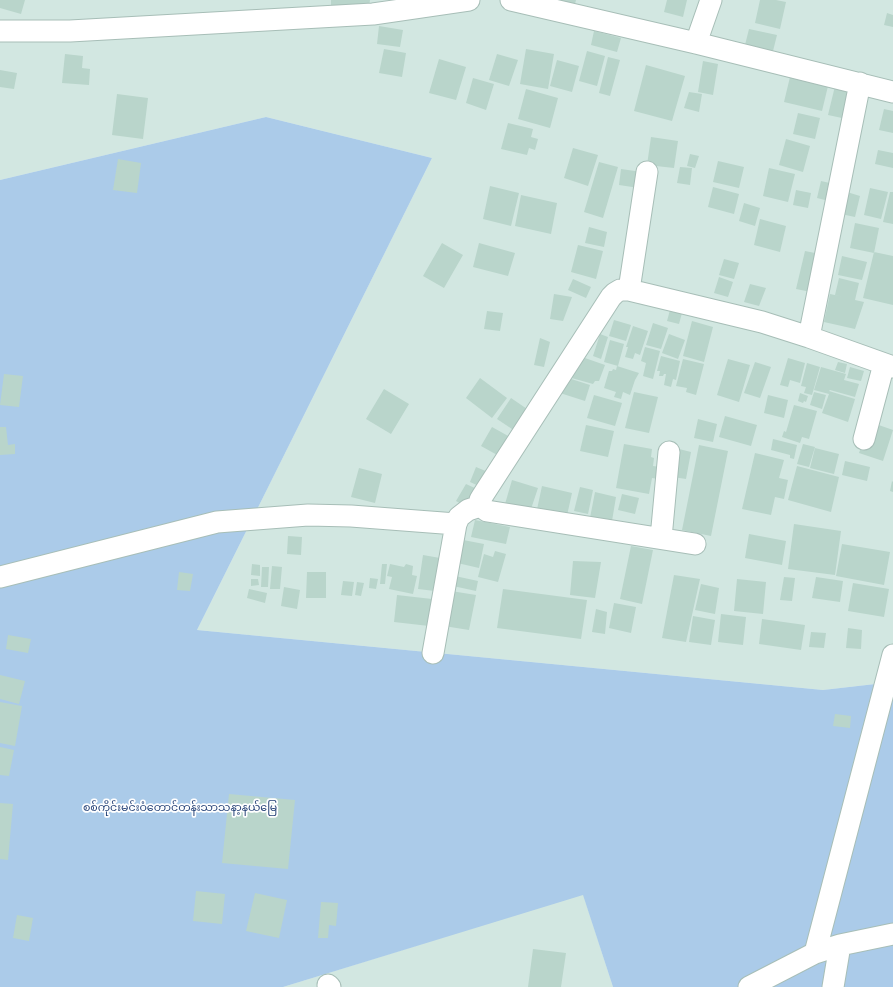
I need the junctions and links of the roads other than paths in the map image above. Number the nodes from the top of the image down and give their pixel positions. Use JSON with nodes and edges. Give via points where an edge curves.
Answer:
{"nodes":[{"id":1,"x":469,"y":0,"type":"edge"},
{"id":2,"x":511,"y":0,"type":"edge"},
{"id":3,"x":711,"y":0,"type":"edge"},
{"id":4,"x":0,"y":31,"type":"edge"},
{"id":5,"x":696,"y":43,"type":"junction"},
{"id":6,"x":860,"y":83,"type":"junction"},
{"id":7,"x":893,"y":92,"type":"edge"},
{"id":8,"x":647,"y":172,"type":"dead end"},
{"id":9,"x":629,"y":290,"type":"junction"},
{"id":10,"x":809,"y":337,"type":"junction"},
{"id":11,"x":889,"y":365,"type":"edge"},
{"id":12,"x":864,"y":439,"type":"dead end"},
{"id":13,"x":669,"y":452,"type":"dead end"},
{"id":14,"x":480,"y":506,"type":"junction"},
{"id":15,"x":456,"y":524,"type":"junction"},
{"id":16,"x":661,"y":538,"type":"junction"},
{"id":17,"x":694,"y":544,"type":"dead end"},
{"id":18,"x":0,"y":577,"type":"edge"},
{"id":19,"x":433,"y":653,"type":"dead end"},
{"id":20,"x":893,"y":655,"type":"edge"},
{"id":21,"x":893,"y":934,"type":"edge"},
{"id":22,"x":840,"y":945,"type":"junction"},
{"id":23,"x":815,"y":953,"type":"junction"},
{"id":24,"x":749,"y":987,"type":"edge"},
{"id":25,"x":832,"y":987,"type":"edge"}],
"edges":[{"from":1,"to":4,"type":"street","via":[[373,14],[70,31]]},
{"from":2,"to":5,"type":"street"},
{"from":3,"to":5,"type":"street"},
{"from":5,"to":6,"type":"street"},
{"from":6,"to":7,"type":"street"},
{"from":6,"to":10,"type":"street"},
{"from":8,"to":9,"type":"street"},
{"from":9,"to":10,"type":"street","via":[[762,322]]},
{"from":9,"to":14,"type":"street","via":[[620,290],[611,297],[482,495]]},
{"from":10,"to":11,"type":"street"},
{"from":11,"to":12,"type":"street"},
{"from":13,"to":16,"type":"street"},
{"from":14,"to":15,"type":"street","via":[[468,510],[459,517]]},
{"from":14,"to":16,"type":"street","via":[[487,511]]},
{"from":15,"to":18,"type":"street","via":[[308,515],[217,522]]},
{"from":15,"to":19,"type":"street"},
{"from":16,"to":17,"type":"street"},
{"from":20,"to":23,"type":"street"},
{"from":21,"to":22,"type":"street"},
{"from":22,"to":23,"type":"street"},
{"from":22,"to":25,"type":"street"},
{"from":23,"to":24,"type":"street"}]}
